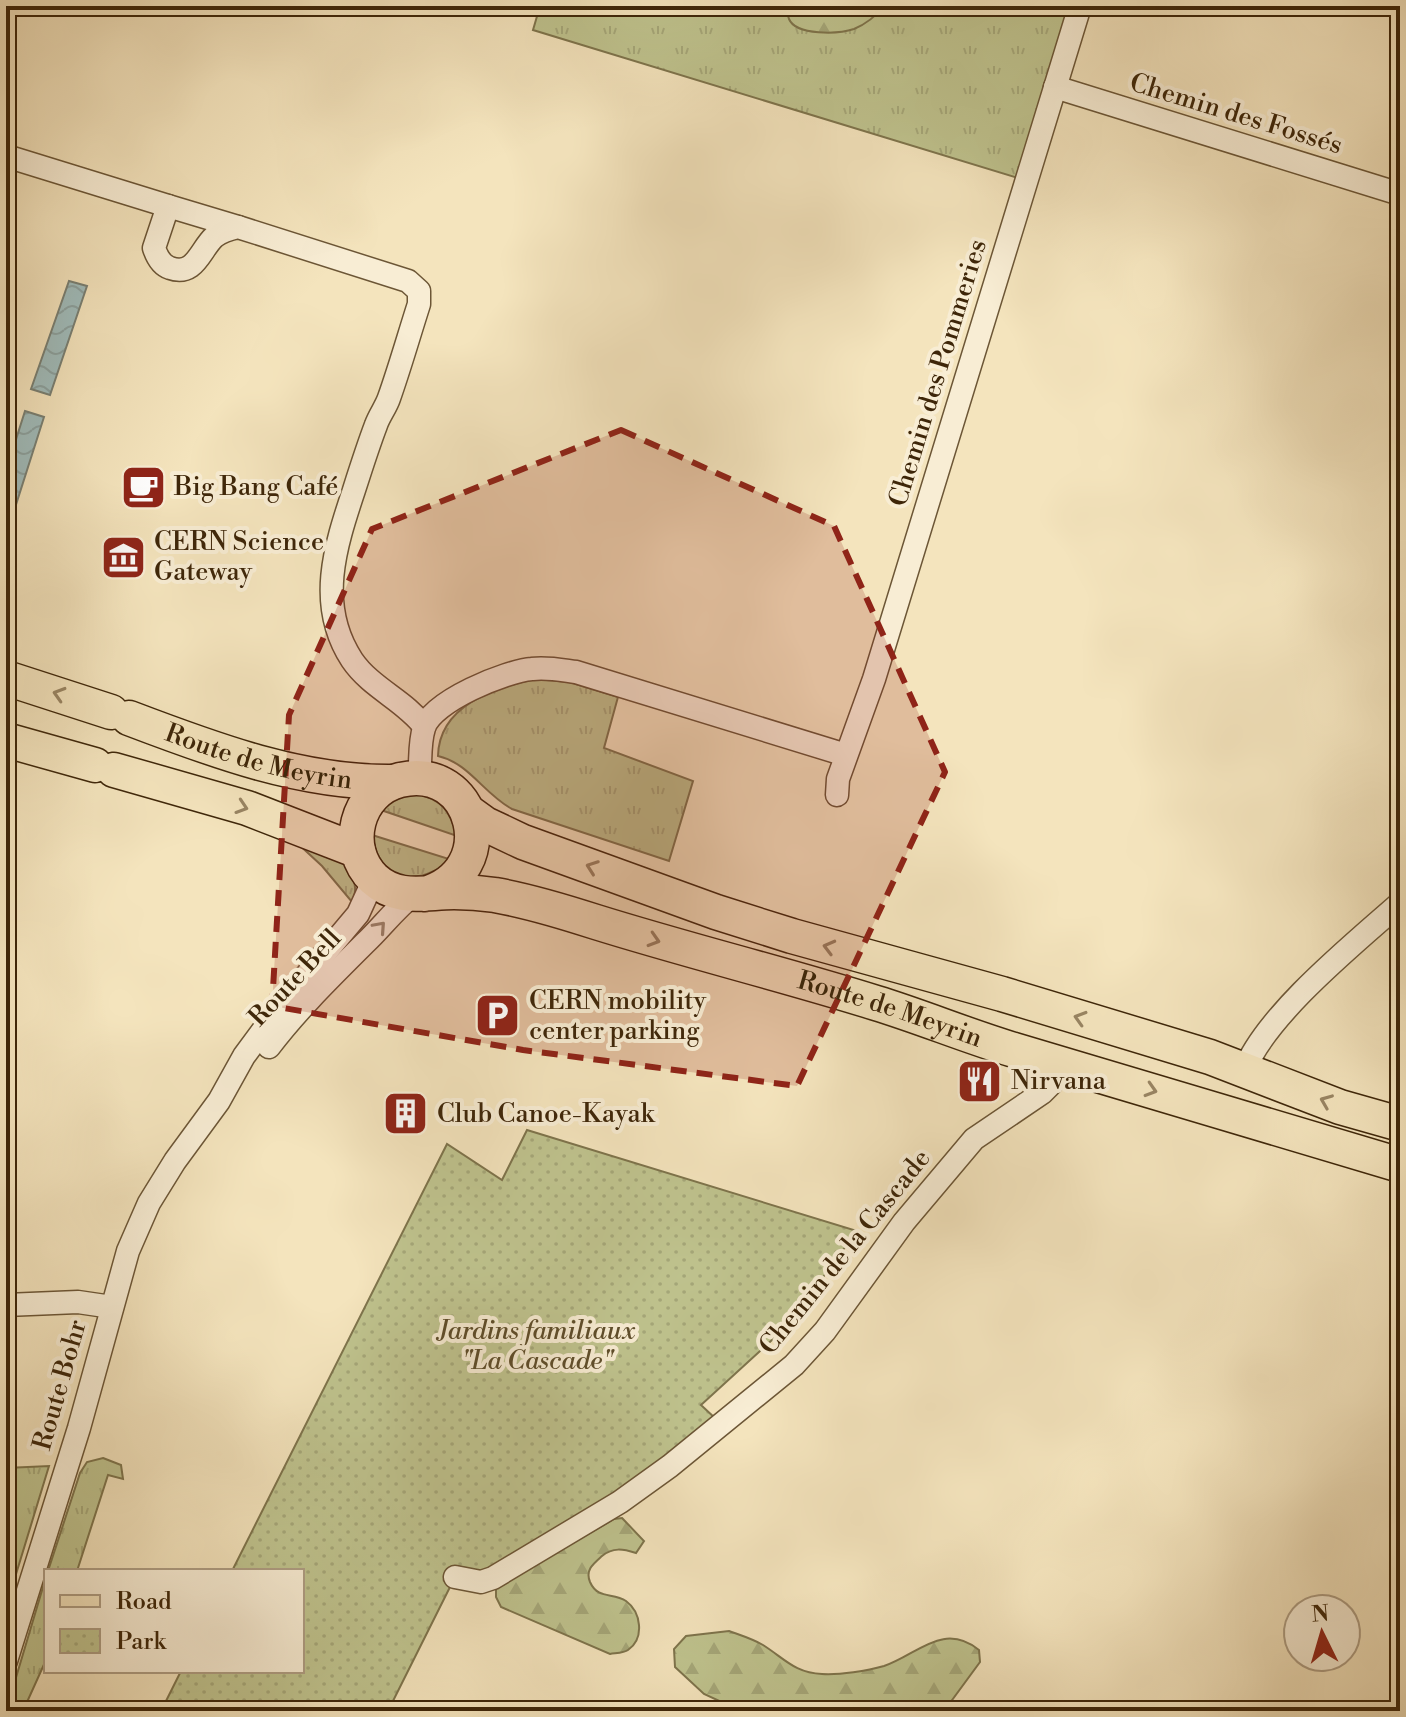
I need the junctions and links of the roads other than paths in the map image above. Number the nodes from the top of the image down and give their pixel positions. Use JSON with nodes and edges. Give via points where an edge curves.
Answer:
{"nodes":[{"id":1,"x":1080,"y":6,"type":"edge"},
{"id":2,"x":1055,"y":87,"type":"junction"},
{"id":3,"x":6,"y":156,"type":"edge"},
{"id":4,"x":1400,"y":194,"type":"edge"},
{"id":5,"x":168,"y":206,"type":"junction"},
{"id":6,"x":238,"y":227,"type":"junction"},
{"id":7,"x":6,"y":678,"type":"edge"},
{"id":8,"x":424,"y":726,"type":"junction"},
{"id":9,"x":6,"y":740,"type":"edge"},
{"id":10,"x":846,"y":755,"type":"junction"},
{"id":11,"x":405,"y":780,"type":"junction"},
{"id":12,"x":837,"y":795,"type":"dead end"},
{"id":13,"x":467,"y":811,"type":"junction"},
{"id":14,"x":364,"y":863,"type":"junction"},
{"id":15,"x":419,"y":894,"type":"junction"},
{"id":16,"x":1400,"y":903,"type":"edge"},
{"id":17,"x":1060,"y":1063,"type":"junction"},
{"id":18,"x":1245,"y":1069,"type":"junction"},
{"id":19,"x":219,"y":1101,"type":"junction"},
{"id":20,"x":1400,"y":1124,"type":"edge"},
{"id":21,"x":1400,"y":1165,"type":"edge"},
{"id":22,"x":6,"y":1305,"type":"edge"},
{"id":23,"x":112,"y":1307,"type":"junction"},
{"id":24,"x":455,"y":1577,"type":"dead end"},
{"id":25,"x":6,"y":1661,"type":"edge"}],
"edges":[{"from":1,"to":2,"type":"street","name":"Chemin des Pommeries"},
{"from":2,"to":4,"type":"street","name":"Chemin des Fossés"},
{"from":2,"to":10,"type":"street","name":"Chemin des Pommeries","via":[[874,679]]},
{"from":3,"to":5,"type":"street"},
{"from":5,"to":6,"type":"street"},
{"from":5,"to":6,"type":"street","via":[[154,248],[172,269],[190,267],[215,236]]},
{"from":6,"to":8,"type":"street","via":[[408,281],[419,291],[388,401],[348,507],[330,588],[332,613],[353,661]]},
{"from":11,"to":7,"type":"main road","name":"Route de Meyrin","one_way":true,"via":[[359,783],[283,769]]},
{"from":8,"to":10,"type":"street","via":[[446,705],[498,678],[530,669],[558,669]]},
{"from":8,"to":11,"type":"street"},
{"from":9,"to":14,"type":"main road","name":"Route de Meyrin","one_way":true,"via":[[247,808]]},
{"from":10,"to":12,"type":"street","name":"Chemin des Pommeries"},
{"from":11,"to":13,"type":"main road","name":"Route de Meyrin","via":[[442,785]]},
{"from":11,"to":14,"type":"main road","name":"Route de Meyrin","via":[[373,795],[360,814],[356,837]]},
{"from":13,"to":15,"type":"main road","via":[[473,837],[468,860],[446,886]]},
{"from":18,"to":13,"type":"main road","name":"Route de Meyrin","one_way":true,"via":[[716,912],[523,842]]},
{"from":14,"to":15,"type":"main road","name":"Route de Meyrin","via":[[390,889]]},
{"from":14,"to":19,"type":"street","name":"Route Bell","via":[[369,890],[358,914],[284,1002]]},
{"from":15,"to":17,"type":"main road","name":"Route de Meyrin","one_way":true,"via":[[473,892],[550,907]]},
{"from":19,"to":15,"type":"street","name":"Route Bell","one_way":true,"via":[[322,984],[397,907]]},
{"from":16,"to":18,"type":"street","via":[[1287,1008]]},
{"from":17,"to":21,"type":"main road","name":"Route de Meyrin","one_way":true},
{"from":17,"to":24,"type":"street","name":"Chemin de la Cascade","via":[[1042,1093],[974,1139],[904,1222],[825,1331],[783,1375],[620,1502],[493,1578],[481,1582]]},
{"from":20,"to":18,"type":"main road","name":"Route de Meyrin","one_way":true,"via":[[1340,1107]]},
{"from":19,"to":23,"type":"street","name":"Route Bell","via":[[149,1203]]},
{"from":22,"to":23,"type":"street","via":[[78,1302]]},
{"from":23,"to":25,"type":"street","name":"Route Bohr"}]}
